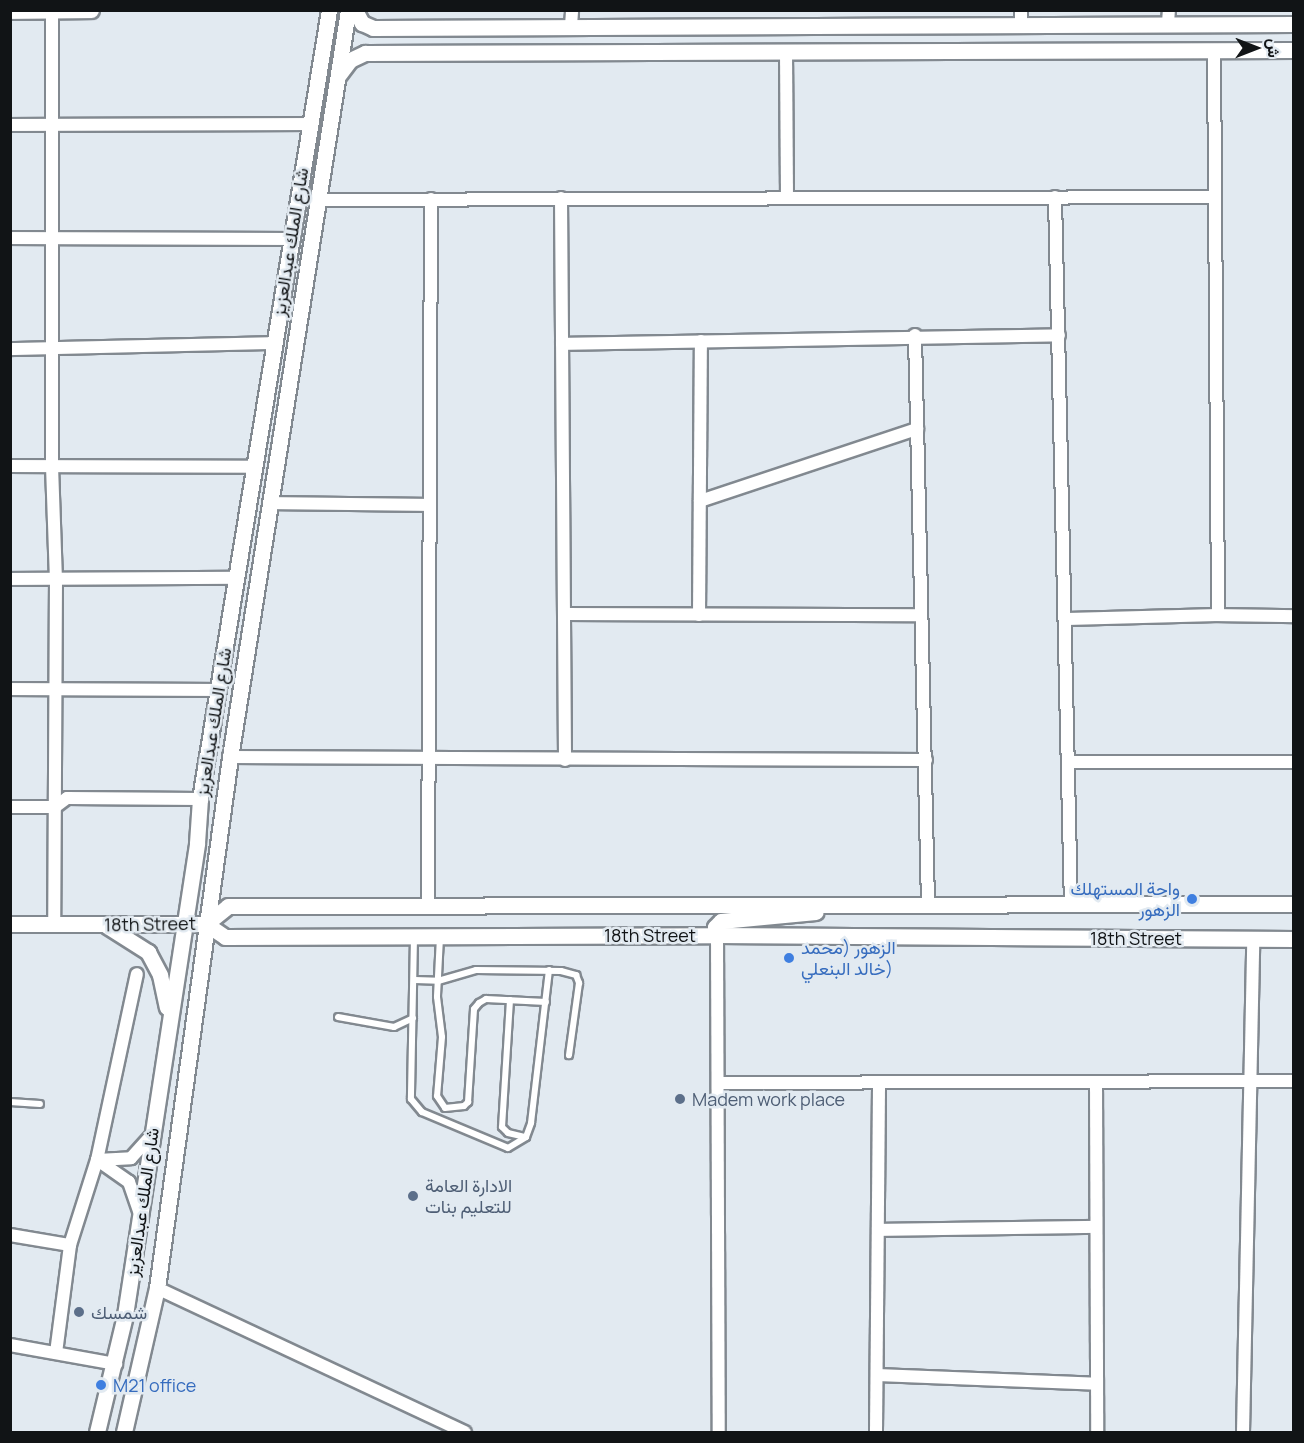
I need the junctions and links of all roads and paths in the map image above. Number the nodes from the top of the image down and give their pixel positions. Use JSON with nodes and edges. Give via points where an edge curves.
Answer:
{"nodes":[{"id":1,"x":91,"y":10,"type":"edge"},
{"id":2,"x":329,"y":10,"type":"edge"},
{"id":3,"x":348,"y":10,"type":"edge"},
{"id":4,"x":355,"y":10,"type":"edge"},
{"id":5,"x":572,"y":10,"type":"edge"},
{"id":6,"x":10,"y":11,"type":"edge"},
{"id":7,"x":52,"y":11,"type":"edge"},
{"id":8,"x":1021,"y":17,"type":"edge"},
{"id":9,"x":1168,"y":17,"type":"edge"},
{"id":10,"x":1293,"y":24,"type":"edge"},
{"id":11,"x":571,"y":26,"type":"junction"},
{"id":12,"x":1214,"y":51,"type":"junction"},
{"id":13,"x":1293,"y":51,"type":"edge"},
{"id":14,"x":786,"y":52,"type":"junction"},
{"id":15,"x":337,"y":78,"type":"junction"},
{"id":16,"x":309,"y":124,"type":"junction"},
{"id":17,"x":10,"y":125,"type":"edge"},
{"id":18,"x":54,"y":125,"type":"junction"},
{"id":19,"x":1213,"y":196,"type":"junction"},
{"id":20,"x":1055,"y":197,"type":"junction"},
{"id":21,"x":431,"y":198,"type":"junction"},
{"id":22,"x":561,"y":198,"type":"junction"},
{"id":23,"x":787,"y":198,"type":"junction"},
{"id":24,"x":318,"y":200,"type":"junction"},
{"id":25,"x":10,"y":238,"type":"edge"},
{"id":26,"x":54,"y":238,"type":"junction"},
{"id":27,"x":289,"y":240,"type":"junction"},
{"id":28,"x":915,"y":335,"type":"junction"},
{"id":29,"x":1059,"y":335,"type":"junction"},
{"id":30,"x":700,"y":341,"type":"junction"},
{"id":31,"x":274,"y":343,"type":"junction"},
{"id":32,"x":562,"y":344,"type":"junction"},
{"id":33,"x":10,"y":349,"type":"edge"},
{"id":34,"x":54,"y":349,"type":"junction"},
{"id":35,"x":917,"y":429,"type":"junction"},
{"id":36,"x":10,"y":466,"type":"edge"},
{"id":37,"x":52,"y":466,"type":"junction"},
{"id":38,"x":254,"y":467,"type":"junction"},
{"id":39,"x":700,"y":501,"type":"junction"},
{"id":40,"x":270,"y":503,"type":"junction"},
{"id":41,"x":429,"y":505,"type":"junction"},
{"id":42,"x":236,"y":578,"type":"junction"},
{"id":43,"x":10,"y":579,"type":"edge"},
{"id":44,"x":56,"y":579,"type":"junction"},
{"id":45,"x":564,"y":614,"type":"junction"},
{"id":46,"x":699,"y":615,"type":"junction"},
{"id":47,"x":921,"y":615,"type":"junction"},
{"id":48,"x":1218,"y":615,"type":"junction"},
{"id":49,"x":1293,"y":616,"type":"edge"},
{"id":50,"x":1065,"y":620,"type":"junction"},
{"id":51,"x":10,"y":689,"type":"edge"},
{"id":52,"x":55,"y":689,"type":"junction"},
{"id":53,"x":218,"y":690,"type":"junction"},
{"id":54,"x":230,"y":757,"type":"junction"},
{"id":55,"x":429,"y":758,"type":"junction"},
{"id":56,"x":565,"y":760,"type":"junction"},
{"id":57,"x":926,"y":760,"type":"junction"},
{"id":58,"x":1069,"y":762,"type":"junction"},
{"id":59,"x":1293,"y":762,"type":"edge"},
{"id":60,"x":200,"y":799,"type":"junction"},
{"id":61,"x":10,"y":807,"type":"edge"},
{"id":62,"x":55,"y":807,"type":"junction"},
{"id":63,"x":428,"y":904,"type":"junction"},
{"id":64,"x":1071,"y":904,"type":"junction"},
{"id":65,"x":1293,"y":904,"type":"edge"},
{"id":66,"x":869,"y":905,"type":"junction"},
{"id":67,"x":928,"y":905,"type":"junction"},
{"id":68,"x":10,"y":924,"type":"edge"},
{"id":69,"x":104,"y":924,"type":"junction"},
{"id":70,"x":184,"y":924,"type":"junction"},
{"id":71,"x":206,"y":924,"type":"junction"},
{"id":72,"x":54,"y":925,"type":"junction"},
{"id":73,"x":717,"y":935,"type":"junction"},
{"id":74,"x":414,"y":936,"type":"junction"},
{"id":75,"x":440,"y":936,"type":"junction"},
{"id":76,"x":1253,"y":939,"type":"junction"},
{"id":77,"x":1293,"y":939,"type":"edge"},
{"id":78,"x":549,"y":970,"type":"junction"},
{"id":79,"x":136,"y":974,"type":"dead end"},
{"id":80,"x":415,"y":981,"type":"junction"},
{"id":81,"x":438,"y":981,"type":"junction"},
{"id":82,"x":510,"y":1000,"type":"junction"},
{"id":83,"x":546,"y":1002,"type":"junction"},
{"id":84,"x":338,"y":1017,"type":"dead end"},
{"id":85,"x":169,"y":1018,"type":"junction"},
{"id":86,"x":413,"y":1018,"type":"junction"},
{"id":87,"x":569,"y":1055,"type":"dead end"},
{"id":88,"x":1293,"y":1081,"type":"edge"},
{"id":89,"x":879,"y":1082,"type":"junction"},
{"id":90,"x":1096,"y":1082,"type":"junction"},
{"id":91,"x":1252,"y":1082,"type":"junction"},
{"id":92,"x":720,"y":1083,"type":"junction"},
{"id":93,"x":10,"y":1102,"type":"edge"},
{"id":94,"x":40,"y":1104,"type":"dead end"},
{"id":95,"x":152,"y":1135,"type":"junction"},
{"id":96,"x":526,"y":1137,"type":"junction"},
{"id":97,"x":97,"y":1160,"type":"junction"},
{"id":98,"x":140,"y":1217,"type":"junction"},
{"id":99,"x":1096,"y":1227,"type":"junction"},
{"id":100,"x":878,"y":1230,"type":"junction"},
{"id":101,"x":10,"y":1235,"type":"edge"},
{"id":102,"x":70,"y":1245,"type":"junction"},
{"id":103,"x":156,"y":1288,"type":"junction"},
{"id":104,"x":10,"y":1345,"type":"edge"},
{"id":105,"x":56,"y":1353,"type":"junction"},
{"id":106,"x":116,"y":1364,"type":"junction"},
{"id":107,"x":877,"y":1375,"type":"junction"},
{"id":108,"x":1097,"y":1384,"type":"junction"},
{"id":109,"x":97,"y":1432,"type":"edge"},
{"id":110,"x":124,"y":1432,"type":"edge"},
{"id":111,"x":465,"y":1432,"type":"edge"},
{"id":112,"x":719,"y":1432,"type":"edge"},
{"id":113,"x":876,"y":1432,"type":"edge"},
{"id":114,"x":1097,"y":1432,"type":"edge"},
{"id":115,"x":1243,"y":1432,"type":"edge"}],
"edges":[{"from":1,"to":7,"type":"street"},
{"from":2,"to":16,"type":"street","name":"شارع الملك عبدالعزيز"},
{"from":3,"to":15,"type":"street","name":"شارع الملك عبدالعزيز"},
{"from":4,"to":11,"type":"street","via":[[362,23],[373,28]]},
{"from":5,"to":11,"type":"street"},
{"from":6,"to":7,"type":"street"},
{"from":7,"to":18,"type":"street"},
{"from":8,"to":9,"type":"street"},
{"from":8,"to":11,"type":"street"},
{"from":9,"to":10,"type":"street"},
{"from":12,"to":13,"type":"street"},
{"from":12,"to":14,"type":"street"},
{"from":12,"to":19,"type":"street"},
{"from":14,"to":15,"type":"street","via":[[365,53],[350,60]]},
{"from":14,"to":23,"type":"street"},
{"from":15,"to":24,"type":"street","name":"شارع الملك عبدالعزيز"},
{"from":16,"to":18,"type":"street"},
{"from":16,"to":27,"type":"street","name":"شارع الملك عبدالعزيز"},
{"from":17,"to":18,"type":"street"},
{"from":18,"to":26,"type":"street"},
{"from":19,"to":20,"type":"street"},
{"from":19,"to":48,"type":"street"},
{"from":20,"to":23,"type":"street"},
{"from":20,"to":29,"type":"street"},
{"from":21,"to":22,"type":"street"},
{"from":21,"to":24,"type":"street"},
{"from":21,"to":41,"type":"street"},
{"from":22,"to":23,"type":"street"},
{"from":22,"to":32,"type":"street"},
{"from":24,"to":40,"type":"street","name":"شارع الملك عبدالعزيز"},
{"from":25,"to":26,"type":"street"},
{"from":26,"to":27,"type":"street"},
{"from":26,"to":34,"type":"street"},
{"from":27,"to":31,"type":"street","name":"شارع الملك عبدالعزيز"},
{"from":28,"to":29,"type":"street"},
{"from":28,"to":30,"type":"street"},
{"from":28,"to":35,"type":"street"},
{"from":29,"to":50,"type":"street"},
{"from":30,"to":32,"type":"street"},
{"from":30,"to":39,"type":"street"},
{"from":31,"to":34,"type":"street"},
{"from":31,"to":38,"type":"street","name":"شارع الملك عبدالعزيز"},
{"from":32,"to":45,"type":"street"},
{"from":33,"to":34,"type":"street"},
{"from":34,"to":37,"type":"street"},
{"from":35,"to":39,"type":"street"},
{"from":35,"to":47,"type":"street"},
{"from":36,"to":37,"type":"street"},
{"from":37,"to":38,"type":"street"},
{"from":37,"to":44,"type":"street"},
{"from":38,"to":42,"type":"street","name":"شارع الملك عبدالعزيز"},
{"from":39,"to":46,"type":"street"},
{"from":40,"to":41,"type":"street"},
{"from":40,"to":54,"type":"street","name":"شارع الملك عبدالعزيز"},
{"from":41,"to":55,"type":"street"},
{"from":42,"to":44,"type":"street"},
{"from":42,"to":53,"type":"street","name":"شارع الملك عبدالعزيز"},
{"from":43,"to":44,"type":"street"},
{"from":44,"to":52,"type":"street"},
{"from":45,"to":46,"type":"street"},
{"from":45,"to":56,"type":"street"},
{"from":46,"to":47,"type":"street"},
{"from":47,"to":57,"type":"street"},
{"from":48,"to":49,"type":"street"},
{"from":48,"to":50,"type":"street"},
{"from":50,"to":58,"type":"street"},
{"from":51,"to":52,"type":"street"},
{"from":52,"to":53,"type":"street"},
{"from":52,"to":62,"type":"street"},
{"from":53,"to":60,"type":"street","name":"شارع الملك عبدالعزيز"},
{"from":54,"to":55,"type":"street"},
{"from":54,"to":71,"type":"street","name":"شارع الملك عبدالعزيز"},
{"from":55,"to":56,"type":"street"},
{"from":55,"to":63,"type":"street"},
{"from":56,"to":57,"type":"street"},
{"from":57,"to":67,"type":"street"},
{"from":58,"to":59,"type":"street"},
{"from":58,"to":64,"type":"street"},
{"from":60,"to":62,"type":"street","via":[[67,798]]},
{"from":60,"to":70,"type":"street","name":"شارع الملك عبدالعزيز"},
{"from":61,"to":62,"type":"street"},
{"from":62,"to":72,"type":"street"},
{"from":63,"to":66,"type":"street"},
{"from":63,"to":71,"type":"street","via":[[228,906]]},
{"from":64,"to":65,"type":"street"},
{"from":64,"to":67,"type":"street"},
{"from":66,"to":67,"type":"street"},
{"from":66,"to":73,"type":"street","via":[[721,921],[715,927]]},
{"from":68,"to":72,"type":"street","name":"18th Street"},
{"from":69,"to":70,"type":"street","name":"18th Street"},
{"from":69,"to":72,"type":"street","name":"18th Street"},
{"from":69,"to":85,"type":"street","via":[[138,943],[155,961]]},
{"from":70,"to":71,"type":"street","name":"18th Street"},
{"from":70,"to":85,"type":"street","name":"شارع الملك عبدالعزيز"},
{"from":71,"to":74,"type":"street","name":"18th Street","via":[[225,937]]},
{"from":71,"to":103,"type":"street","name":"شارع الملك عبدالعزيز"},
{"from":73,"to":75,"type":"street","name":"18th Street"},
{"from":73,"to":76,"type":"street","name":"18th Street"},
{"from":73,"to":92,"type":"street"},
{"from":74,"to":75,"type":"street","name":"18th Street"},
{"from":74,"to":80,"type":"lane"},
{"from":75,"to":81,"type":"lane"},
{"from":76,"to":77,"type":"street","name":"18th Street"},
{"from":76,"to":91,"type":"street"},
{"from":78,"to":81,"type":"lane","via":[[476,970]]},
{"from":78,"to":83,"type":"lane"},
{"from":78,"to":87,"type":"lane","via":[[568,972],[578,979]]},
{"from":79,"to":97,"type":"street"},
{"from":80,"to":81,"type":"lane"},
{"from":80,"to":86,"type":"lane"},
{"from":81,"to":82,"type":"lane","via":[[442,1037],[437,1096],[445,1108],[468,1102],[474,1009],[486,999]]},
{"from":82,"to":83,"type":"lane"},
{"from":82,"to":96,"type":"lane","via":[[502,1127],[508,1133]]},
{"from":83,"to":96,"type":"lane"},
{"from":84,"to":86,"type":"lane","via":[[394,1027]]},
{"from":85,"to":95,"type":"street","name":"شارع الملك عبدالعزيز"},
{"from":86,"to":96,"type":"lane","via":[[410,1090],[415,1106],[508,1148]]},
{"from":88,"to":91,"type":"street"},
{"from":89,"to":90,"type":"street"},
{"from":89,"to":92,"type":"street"},
{"from":89,"to":100,"type":"street"},
{"from":90,"to":91,"type":"street"},
{"from":90,"to":99,"type":"street"},
{"from":91,"to":115,"type":"street"},
{"from":92,"to":112,"type":"street"},
{"from":93,"to":94,"type":"lane"},
{"from":95,"to":97,"type":"street","via":[[131,1158]]},
{"from":95,"to":98,"type":"street","name":"شارع الملك عبدالعزيز"},
{"from":97,"to":98,"type":"street","via":[[129,1182]]},
{"from":97,"to":102,"type":"street"},
{"from":98,"to":106,"type":"street","name":"شارع الملك عبدالعزيز"},
{"from":99,"to":100,"type":"street"},
{"from":99,"to":108,"type":"street"},
{"from":100,"to":107,"type":"street"},
{"from":101,"to":102,"type":"street"},
{"from":102,"to":105,"type":"street"},
{"from":103,"to":110,"type":"street","name":"شارع الملك عبدالعزيز"},
{"from":103,"to":111,"type":"street"},
{"from":104,"to":105,"type":"street"},
{"from":105,"to":106,"type":"street"},
{"from":106,"to":109,"type":"street","name":"شارع الملك عبدالعزيز"},
{"from":107,"to":108,"type":"street"},
{"from":107,"to":113,"type":"street"},
{"from":108,"to":114,"type":"street"}]}
